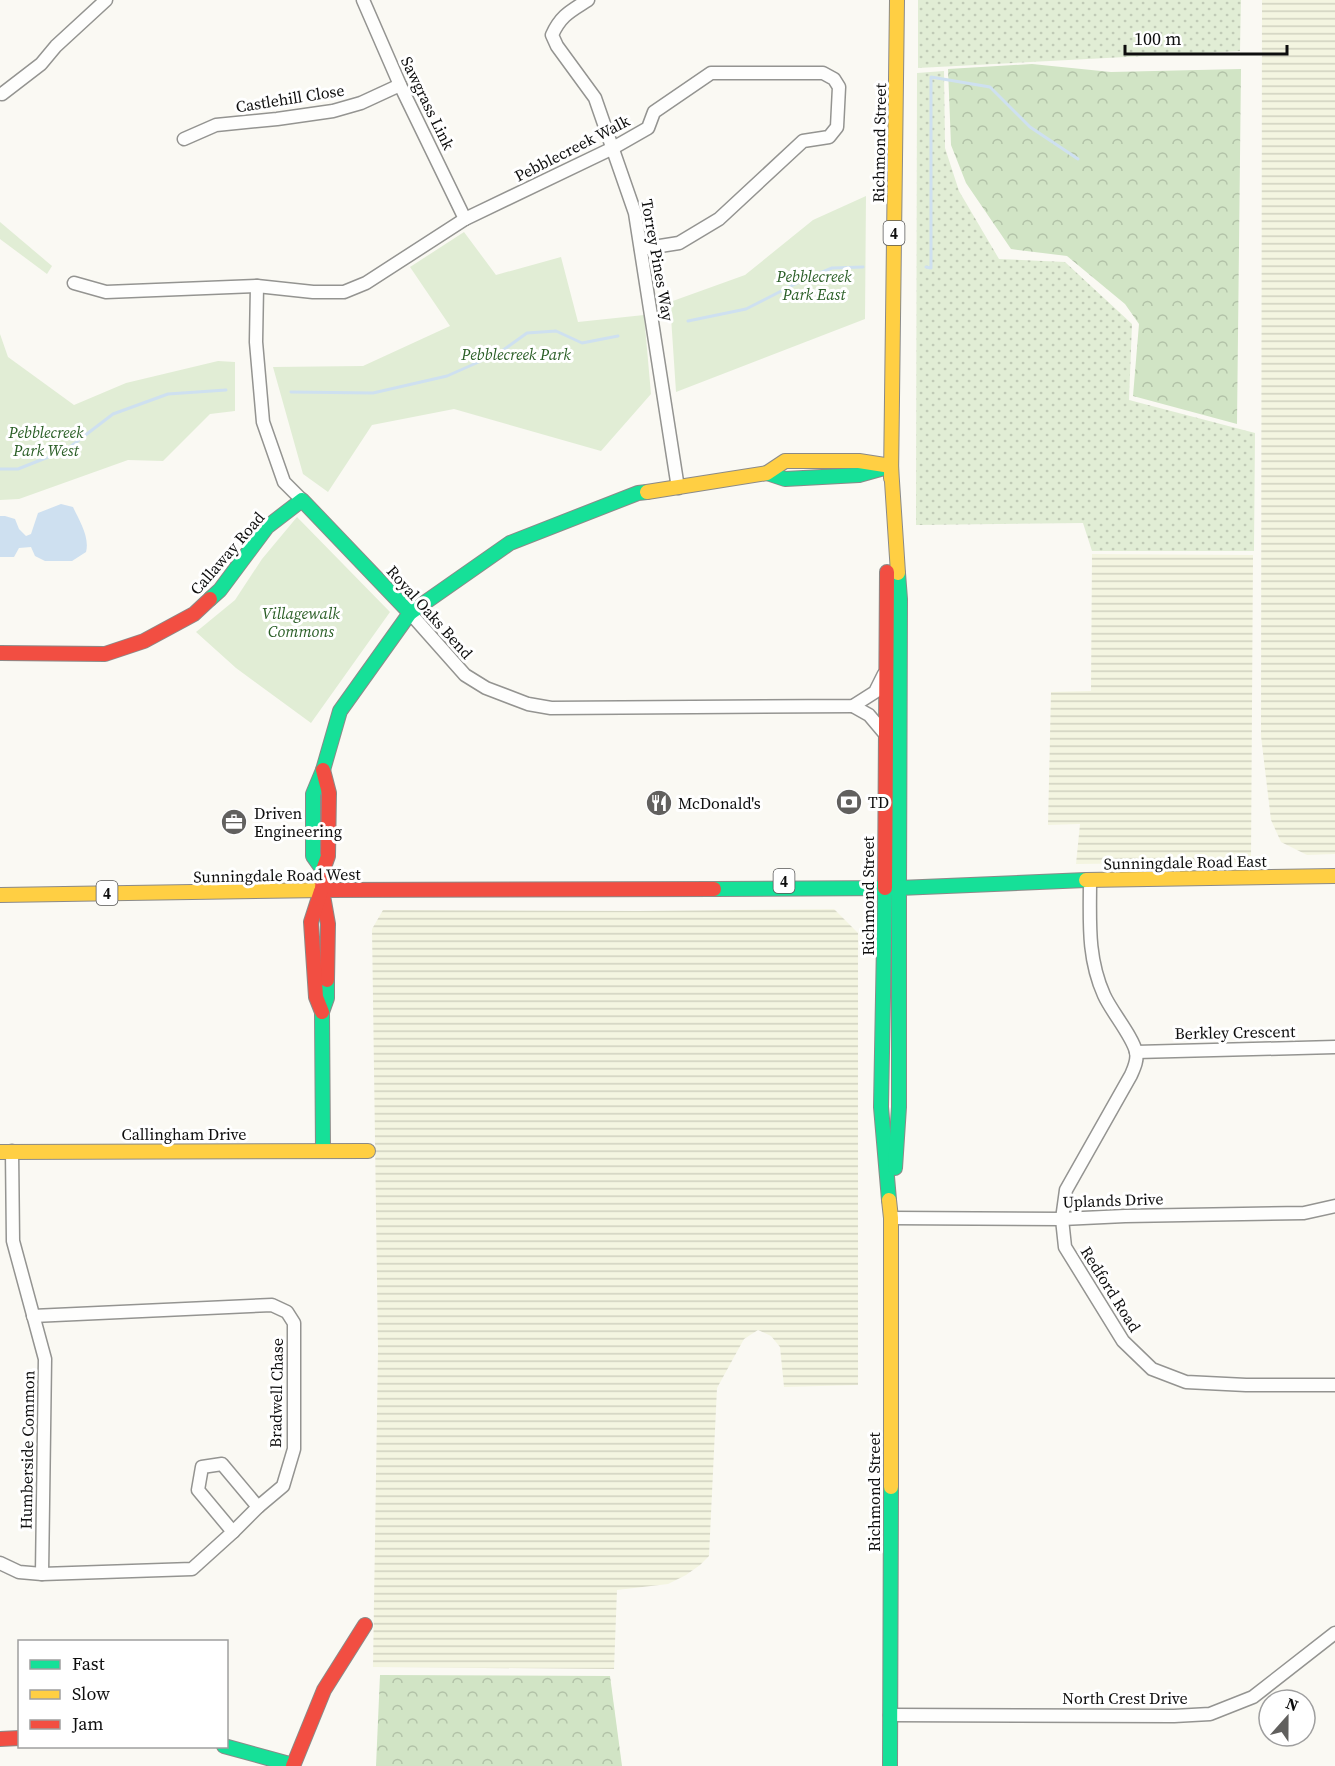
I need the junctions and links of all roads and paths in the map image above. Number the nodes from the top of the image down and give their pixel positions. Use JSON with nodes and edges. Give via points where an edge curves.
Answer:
{"nodes":[{"id":1,"x":106,"y":0,"type":"edge"},
{"id":2,"x":363,"y":0,"type":"edge"},
{"id":3,"x":588,"y":0,"type":"edge"},
{"id":4,"x":897,"y":0,"type":"edge"},
{"id":5,"x":400,"y":85,"type":"junction"},
{"id":6,"x":2,"y":94,"type":"dead end"},
{"id":7,"x":184,"y":140,"type":"dead end"},
{"id":8,"x":613,"y":148,"type":"junction"},
{"id":9,"x":465,"y":219,"type":"junction"},
{"id":10,"x":641,"y":249,"type":"junction"},
{"id":11,"x":74,"y":283,"type":"dead end"},
{"id":12,"x":257,"y":286,"type":"junction"},
{"id":13,"x":891,"y":466,"type":"junction"},
{"id":14,"x":678,"y":488,"type":"junction"},
{"id":15,"x":302,"y":500,"type":"junction"},
{"id":16,"x":410,"y":613,"type":"junction"},
{"id":17,"x":0,"y":653,"type":"edge"},
{"id":18,"x":886,"y":669,"type":"junction"},
{"id":19,"x":853,"y":706,"type":"junction"},
{"id":20,"x":885,"y":734,"type":"junction"},
{"id":21,"x":1335,"y":876,"type":"edge"},
{"id":22,"x":1090,"y":880,"type":"junction"},
{"id":23,"x":885,"y":883,"type":"junction"},
{"id":24,"x":899,"y":883,"type":"junction"},
{"id":25,"x":322,"y":890,"type":"junction"},
{"id":26,"x":0,"y":895,"type":"edge"},
{"id":27,"x":1335,"y":1047,"type":"edge"},
{"id":28,"x":1136,"y":1053,"type":"junction"},
{"id":29,"x":323,"y":1150,"type":"junction"},
{"id":30,"x":368,"y":1151,"type":"dead end"},
{"id":31,"x":6,"y":1152,"type":"edge"},
{"id":32,"x":1335,"y":1206,"type":"edge"},
{"id":33,"x":891,"y":1218,"type":"junction"},
{"id":34,"x":1062,"y":1219,"type":"junction"},
{"id":35,"x":33,"y":1316,"type":"junction"},
{"id":36,"x":1335,"y":1385,"type":"edge"},
{"id":37,"x":258,"y":1507,"type":"junction"},
{"id":38,"x":233,"y":1532,"type":"junction"},
{"id":39,"x":0,"y":1563,"type":"edge"},
{"id":40,"x":42,"y":1574,"type":"junction"},
{"id":41,"x":365,"y":1625,"type":"dead end"},
{"id":42,"x":1335,"y":1633,"type":"edge"},
{"id":43,"x":890,"y":1715,"type":"junction"},
{"id":44,"x":18,"y":1738,"type":"edge"},
{"id":45,"x":0,"y":1739,"type":"edge"},
{"id":46,"x":228,"y":1747,"type":"edge"},
{"id":47,"x":293,"y":1766,"type":"edge"},
{"id":48,"x":890,"y":1766,"type":"edge"}],
"edges":[{"from":1,"to":6,"type":"street","via":[[41,64]]},
{"from":2,"to":5,"type":"street","name":"Sawgrass Link"},
{"from":3,"to":8,"type":"street","name":"Torrey Pines Way","via":[[566,14],[552,35],[595,98]]},
{"from":4,"to":13,"type":"main road","name":"Richmond Street","number":"4"},
{"from":5,"to":7,"type":"street","name":"Castlehill Close","via":[[361,104],[216,125]]},
{"from":5,"to":9,"type":"street","name":"Sawgrass Link"},
{"from":8,"to":9,"type":"street","name":"Pebblecreek Walk"},
{"from":8,"to":10,"type":"street","name":"Torrey Pines Way","via":[[635,213]]},
{"from":8,"to":10,"type":"street","name":"Pebblecreek Walk","via":[[648,128],[654,112],[711,73],[823,73],[839,87],[837,127],[829,137],[803,141],[719,219],[679,243]]},
{"from":9,"to":12,"type":"street","name":"Pebblecreek Walk","via":[[366,284],[344,292]]},
{"from":10,"to":14,"type":"street","name":"Torrey Pines Way"},
{"from":11,"to":12,"type":"street","name":"Pebblecreek Walk","via":[[106,292]]},
{"from":12,"to":15,"type":"street","name":"Royal Oaks Bend","via":[[256,342],[263,422],[285,482]]},
{"from":13,"to":14,"type":"main road","via":[[859,475],[785,480],[767,473]]},
{"from":13,"to":18,"type":"main road","name":"Richmond Street","number":"4"},
{"from":13,"to":24,"type":"main road","name":"Richmond Street","via":[[900,599]]},
{"from":14,"to":16,"type":"main road","via":[[638,493],[510,543]]},
{"from":15,"to":16,"type":"main road","name":"Royal Oaks Bend"},
{"from":15,"to":17,"type":"main road","name":"Callaway Road","via":[[267,527],[220,590],[194,614],[144,641],[105,654]]},
{"from":16,"to":19,"type":"street","name":"Royal Oaks Bend","via":[[465,675],[486,688],[528,704],[551,708]]},
{"from":16,"to":25,"type":"main road","via":[[340,711],[323,770],[329,793],[328,856],[322,870]]},
{"from":18,"to":19,"type":"street","via":[[875,692]]},
{"from":18,"to":20,"type":"main road","name":"Richmond Street","number":"4"},
{"from":19,"to":20,"type":"street","via":[[869,715]]},
{"from":20,"to":23,"type":"main road","name":"Richmond Street","number":"4"},
{"from":21,"to":22,"type":"main road","name":"Sunningdale Road East"},
{"from":22,"to":24,"type":"main road","name":"Sunningdale Road East"},
{"from":22,"to":28,"type":"street","via":[[1093,967],[1104,997]]},
{"from":23,"to":24,"type":"main road","name":"Sunningdale Road East"},
{"from":23,"to":25,"type":"main road","name":"Sunningdale Road West","number":"4","via":[[684,882],[554,890]]},
{"from":23,"to":33,"type":"main road","name":"Richmond Street","via":[[881,1107]]},
{"from":24,"to":33,"type":"main road","name":"Richmond Street","via":[[899,1107]]},
{"from":25,"to":26,"type":"main road","name":"Sunningdale Road West","number":"4"},
{"from":25,"to":29,"type":"main road","via":[[311,922],[316,997],[322,1012]]},
{"from":27,"to":28,"type":"street","name":"Berkley Crescent"},
{"from":28,"to":34,"type":"street","name":"Redford Road","via":[[1131,1075],[1066,1190]]},
{"from":29,"to":30,"type":"main road","name":"Callingham Drive"},
{"from":29,"to":31,"type":"main road","name":"Callingham Drive"},
{"from":31,"to":35,"type":"street","name":"Humberside Common","via":[[13,1241]]},
{"from":32,"to":34,"type":"street","name":"Uplands Drive","via":[[1304,1213]]},
{"from":33,"to":34,"type":"street","name":"Uplands Drive"},
{"from":33,"to":43,"type":"main road","name":"Richmond Street"},
{"from":34,"to":36,"type":"street","name":"Redford Road","via":[[1065,1247],[1123,1341],[1152,1369],[1186,1382]]},
{"from":35,"to":37,"type":"street","name":"Bradwell Chase","via":[[272,1305],[286,1312],[294,1323],[294,1449],[283,1486]]},
{"from":35,"to":40,"type":"street","name":"Humberside Common","via":[[45,1359]]},
{"from":37,"to":38,"type":"street","name":"Bradwell Chase"},
{"from":37,"to":38,"type":"street","via":[[222,1464],[202,1467],[198,1490]]},
{"from":38,"to":40,"type":"street","name":"Bradwell Chase","via":[[192,1569]]},
{"from":39,"to":40,"type":"street","name":"Bradwell Chase","via":[[19,1572]]},
{"from":41,"to":47,"type":"main road","via":[[324,1690]]},
{"from":42,"to":43,"type":"street","name":"North Crest Drive","via":[[1253,1697],[1210,1714]]},
{"from":43,"to":48,"type":"main road","name":"Richmond Street"},
{"from":44,"to":45,"type":"main road"},
{"from":46,"to":47,"type":"main road"}]}
